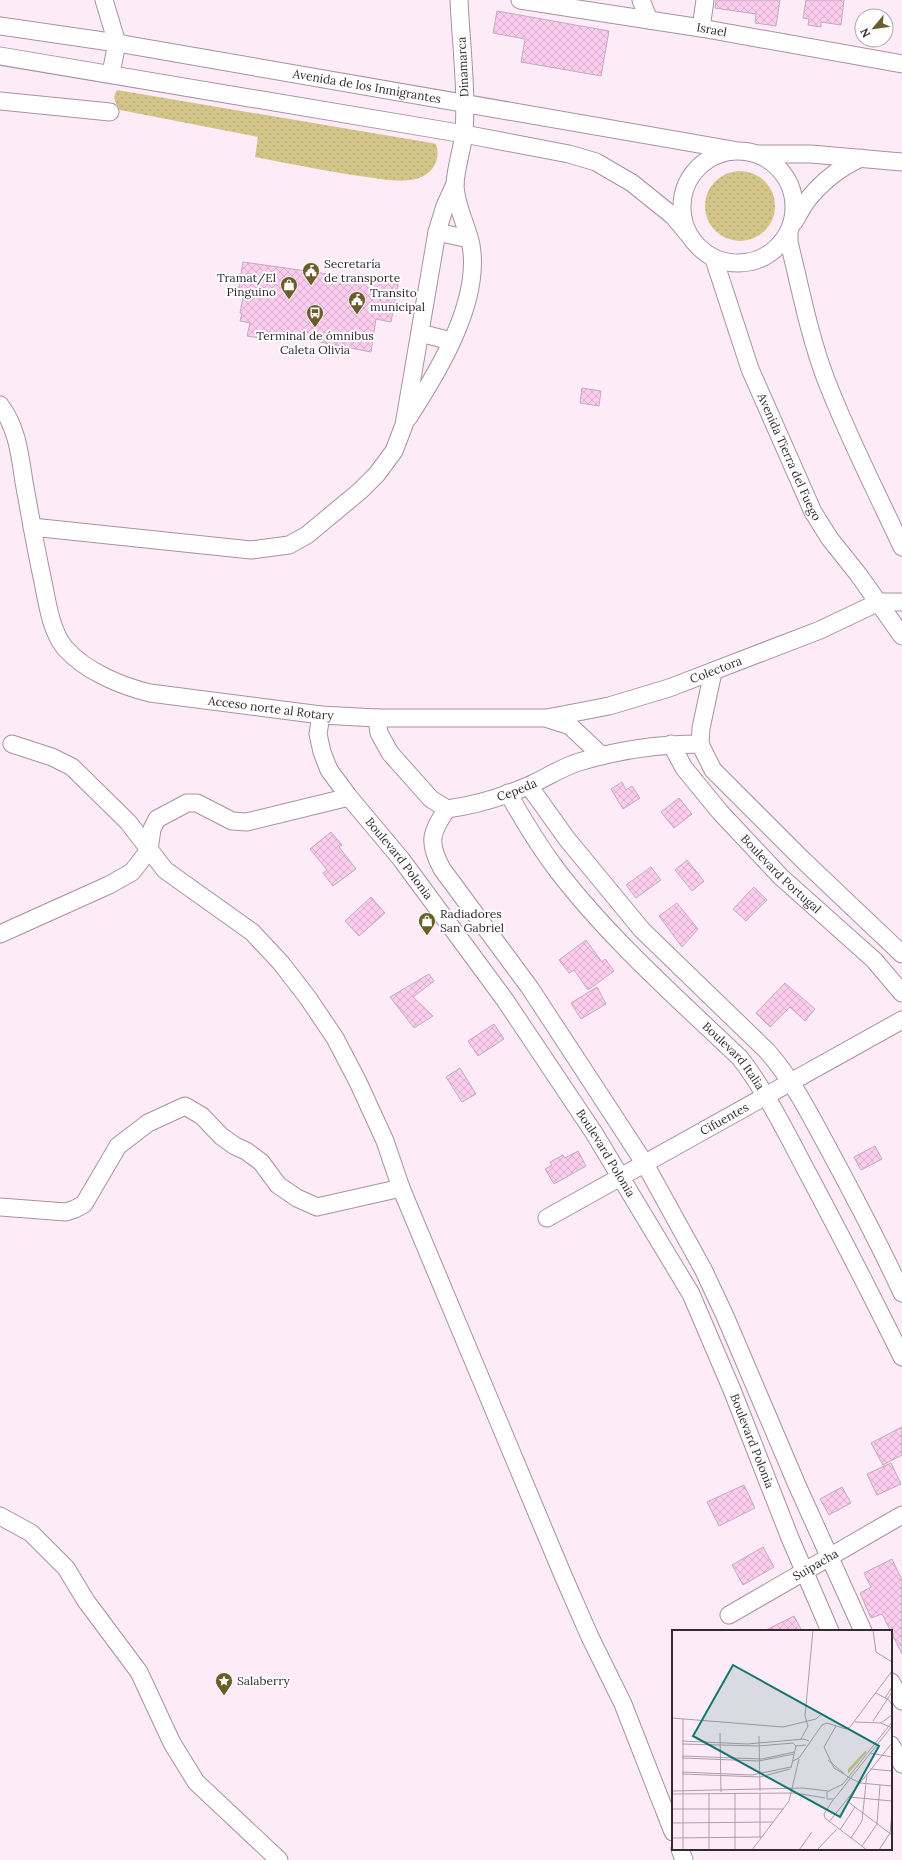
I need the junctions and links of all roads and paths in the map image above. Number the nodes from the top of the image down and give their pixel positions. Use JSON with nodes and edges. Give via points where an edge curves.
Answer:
{"nodes":[{"id":1,"x":104,"y":0,"type":"edge"},
{"id":2,"x":459,"y":0,"type":"edge"},
{"id":3,"x":520,"y":0,"type":"edge"},
{"id":4,"x":641,"y":0,"type":"edge"},
{"id":5,"x":706,"y":0,"type":"edge"},
{"id":6,"x":649,"y":20,"type":"junction"},
{"id":7,"x":0,"y":26,"type":"edge"},
{"id":8,"x":701,"y":28,"type":"junction"},
{"id":9,"x":117,"y":43,"type":"junction"},
{"id":10,"x":0,"y":56,"type":"edge"},
{"id":11,"x":902,"y":64,"type":"edge"},
{"id":12,"x":111,"y":73,"type":"junction"},
{"id":13,"x":0,"y":101,"type":"edge"},
{"id":14,"x":465,"y":103,"type":"junction"},
{"id":15,"x":110,"y":112,"type":"dead end"},
{"id":16,"x":464,"y":134,"type":"junction"},
{"id":17,"x":733,"y":150,"type":"junction"},
{"id":18,"x":758,"y":154,"type":"junction"},
{"id":19,"x":861,"y":158,"type":"junction"},
{"id":20,"x":902,"y":162,"type":"edge"},
{"id":21,"x":455,"y":184,"type":"junction"},
{"id":22,"x":790,"y":229,"type":"junction"},
{"id":23,"x":437,"y":232,"type":"junction"},
{"id":24,"x":689,"y":235,"type":"junction"},
{"id":25,"x":469,"y":239,"type":"junction"},
{"id":26,"x":714,"y":259,"type":"junction"},
{"id":27,"x":420,"y":333,"type":"junction"},
{"id":28,"x":451,"y":341,"type":"junction"},
{"id":29,"x":0,"y":405,"type":"edge"},
{"id":30,"x":404,"y":425,"type":"junction"},
{"id":31,"x":32,"y":527,"type":"junction"},
{"id":32,"x":902,"y":547,"type":"edge"},
{"id":33,"x":879,"y":602,"type":"junction"},
{"id":34,"x":902,"y":602,"type":"edge"},
{"id":35,"x":902,"y":636,"type":"edge"},
{"id":36,"x":713,"y":672,"type":"junction"},
{"id":37,"x":322,"y":715,"type":"junction"},
{"id":38,"x":377,"y":718,"type":"junction"},
{"id":39,"x":545,"y":718,"type":"junction"},
{"id":40,"x":12,"y":744,"type":"dead end"},
{"id":41,"x":671,"y":744,"type":"junction"},
{"id":42,"x":700,"y":744,"type":"junction"},
{"id":43,"x":602,"y":756,"type":"junction"},
{"id":44,"x":529,"y":786,"type":"junction"},
{"id":45,"x":508,"y":793,"type":"junction"},
{"id":46,"x":349,"y":797,"type":"junction"},
{"id":47,"x":448,"y":809,"type":"junction"},
{"id":48,"x":149,"y":850,"type":"junction"},
{"id":49,"x":0,"y":934,"type":"edge"},
{"id":50,"x":902,"y":954,"type":"edge"},
{"id":51,"x":902,"y":993,"type":"edge"},
{"id":52,"x":902,"y":1020,"type":"edge"},
{"id":53,"x":791,"y":1083,"type":"junction"},
{"id":54,"x":765,"y":1096,"type":"junction"},
{"id":55,"x":645,"y":1164,"type":"junction"},
{"id":56,"x":621,"y":1177,"type":"junction"},
{"id":57,"x":401,"y":1188,"type":"junction"},
{"id":58,"x":0,"y":1207,"type":"edge"},
{"id":59,"x":547,"y":1218,"type":"dead end"},
{"id":60,"x":902,"y":1293,"type":"edge"},
{"id":61,"x":902,"y":1357,"type":"edge"},
{"id":62,"x":902,"y":1515,"type":"edge"},
{"id":63,"x":0,"y":1516,"type":"edge"},
{"id":64,"x":830,"y":1556,"type":"junction"},
{"id":65,"x":804,"y":1571,"type":"junction"},
{"id":66,"x":728,"y":1615,"type":"dead end"},
{"id":67,"x":830,"y":1630,"type":"edge"},
{"id":68,"x":863,"y":1630,"type":"edge"},
{"id":69,"x":892,"y":1684,"type":"edge"},
{"id":70,"x":902,"y":1701,"type":"edge"},
{"id":71,"x":892,"y":1747,"type":"edge"},
{"id":72,"x":902,"y":1764,"type":"edge"},
{"id":73,"x":672,"y":1829,"type":"edge"},
{"id":74,"x":680,"y":1850,"type":"edge"},
{"id":75,"x":279,"y":1860,"type":"edge"},
{"id":76,"x":684,"y":1860,"type":"edge"}],
"edges":[{"from":1,"to":9,"type":"street"},
{"from":2,"to":14,"type":"street","name":"Dinamarca"},
{"from":3,"to":6,"type":"street","name":"Israel"},
{"from":4,"to":6,"type":"street"},
{"from":5,"to":8,"type":"street"},
{"from":6,"to":8,"type":"street","name":"Israel"},
{"from":7,"to":9,"type":"street","name":"Avenida de los Inmigrantes"},
{"from":8,"to":11,"type":"street","name":"Israel"},
{"from":9,"to":12,"type":"street"},
{"from":9,"to":14,"type":"street","name":"Avenida de los Inmigrantes"},
{"from":10,"to":12,"type":"street"},
{"from":12,"to":16,"type":"street"},
{"from":13,"to":15,"type":"street"},
{"from":14,"to":16,"type":"street","name":"Dinamarca"},
{"from":14,"to":17,"type":"street","name":"Avenida de los Inmigrantes"},
{"from":16,"to":21,"type":"street","name":"Dinamarca"},
{"from":16,"to":24,"type":"street","via":[[555,150],[596,162],[649,195],[673,216]]},
{"from":17,"to":18,"type":"street"},
{"from":17,"to":24,"type":"street","via":[[716,154],[703,162],[693,172],[686,185],[682,199],[682,214]]},
{"from":18,"to":19,"type":"street","via":[[811,154]]},
{"from":18,"to":22,"type":"street","via":[[785,175],[791,187],[794,212]]},
{"from":19,"to":20,"type":"street"},
{"from":19,"to":22,"type":"street","via":[[834,174],[818,188],[808,199]]},
{"from":21,"to":23,"type":"street"},
{"from":21,"to":25,"type":"street"},
{"from":22,"to":26,"type":"street","via":[[778,247],[757,260],[734,264]]},
{"from":22,"to":32,"type":"street","via":[[789,242],[811,335],[825,377]]},
{"from":23,"to":25,"type":"street"},
{"from":23,"to":27,"type":"street"},
{"from":24,"to":26,"type":"street","via":[[695,244]]},
{"from":25,"to":28,"type":"street","via":[[471,276],[465,309]]},
{"from":26,"to":33,"type":"street","name":"Avenida Tierra del Fuego","via":[[750,369],[813,512],[830,540]]},
{"from":27,"to":28,"type":"street"},
{"from":27,"to":30,"type":"street"},
{"from":28,"to":30,"type":"street","via":[[432,382]]},
{"from":29,"to":31,"type":"street","name":"Acceso norte al Rotary","via":[[10,418],[17,442]]},
{"from":30,"to":31,"type":"street","via":[[394,451],[377,474],[307,535],[289,545],[251,550]]},
{"from":31,"to":37,"type":"street","name":"Acceso norte al Rotary","via":[[55,631],[64,647],[102,675],[128,687],[150,692]]},
{"from":33,"to":34,"type":"street"},
{"from":33,"to":35,"type":"street","name":"Avenida Tierra del Fuego"},
{"from":33,"to":36,"type":"street","name":"Colectora","via":[[820,630]]},
{"from":36,"to":39,"type":"street","name":"Colectora","via":[[609,706]]},
{"from":36,"to":42,"type":"street"},
{"from":37,"to":38,"type":"street","name":"Acceso norte al Rotary"},
{"from":37,"to":46,"type":"street","name":"Boulevard Polonia","via":[[318,734],[322,752],[329,770]]},
{"from":38,"to":39,"type":"street","name":"Acceso norte al Rotary"},
{"from":38,"to":47,"type":"street","via":[[379,733],[390,753],[431,799]]},
{"from":39,"to":43,"type":"street","name":"Acceso norte al Rotary","via":[[570,726]]},
{"from":40,"to":48,"type":"street","via":[[52,757],[72,767],[128,822]]},
{"from":41,"to":42,"type":"street","name":"Cepeda"},
{"from":41,"to":43,"type":"street","name":"Cepeda"},
{"from":41,"to":51,"type":"street","name":"Boulevard Portugal","via":[[684,768],[720,812],[781,877],[874,960]]},
{"from":42,"to":50,"type":"street","name":"Boulevard Portugal","via":[[713,770],[799,857]]},
{"from":43,"to":44,"type":"street","name":"Cepeda","via":[[578,762]]},
{"from":44,"to":45,"type":"street","name":"Cepeda"},
{"from":44,"to":53,"type":"street","name":"Boulevard Italia","via":[[567,839],[642,930],[767,1051]]},
{"from":45,"to":47,"type":"street","name":"Cepeda","via":[[473,805]]},
{"from":45,"to":54,"type":"street","name":"Boulevard Italia","via":[[531,833],[584,903],[740,1058]]},
{"from":46,"to":48,"type":"street","via":[[247,822],[232,822],[197,803],[187,803],[158,819],[152,829]]},
{"from":46,"to":56,"type":"street","name":"Boulevard Polonia","via":[[401,860],[505,1000]]},
{"from":47,"to":55,"type":"street","name":"Boulevard Polonia","via":[[432,836],[434,853],[442,869],[530,988]]},
{"from":48,"to":49,"type":"street","via":[[132,872],[109,885]]},
{"from":48,"to":57,"type":"street","via":[[165,870],[252,932],[281,963],[308,998],[335,1038],[358,1082],[385,1141]]},
{"from":52,"to":53,"type":"street","name":"Cifuentes"},
{"from":53,"to":54,"type":"street","name":"Cifuentes"},
{"from":53,"to":60,"type":"street","name":"Boulevard Italia","via":[[851,1189]]},
{"from":54,"to":55,"type":"street","name":"Cifuentes"},
{"from":54,"to":61,"type":"street","name":"Boulevard Italia","via":[[856,1263]]},
{"from":55,"to":56,"type":"street","name":"Cifuentes"},
{"from":55,"to":64,"type":"street","name":"Boulevard Polonia","via":[[726,1316],[797,1485]]},
{"from":56,"to":59,"type":"street","name":"Cifuentes"},
{"from":56,"to":65,"type":"street","name":"Boulevard Polonia","via":[[691,1294]]},
{"from":57,"to":58,"type":"street","via":[[317,1207],[297,1198],[278,1184],[260,1162],[222,1136],[202,1116],[185,1106],[148,1123],[118,1146],[84,1204],[76,1209],[66,1212]]},
{"from":57,"to":73,"type":"street","via":[[565,1580],[623,1704]]},
{"from":62,"to":64,"type":"street","name":"Suipacha"},
{"from":63,"to":75,"type":"street","via":[[31,1533],[66,1568],[86,1601],[140,1672],[172,1743],[196,1782]]},
{"from":64,"to":65,"type":"street","name":"Suipacha"},
{"from":64,"to":68,"type":"street","name":"Boulevard Polonia"},
{"from":65,"to":66,"type":"street","name":"Suipacha"},
{"from":65,"to":67,"type":"street","name":"Boulevard Polonia"},
{"from":69,"to":70,"type":"street"},
{"from":71,"to":72,"type":"street"},
{"from":74,"to":76,"type":"street"}]}
